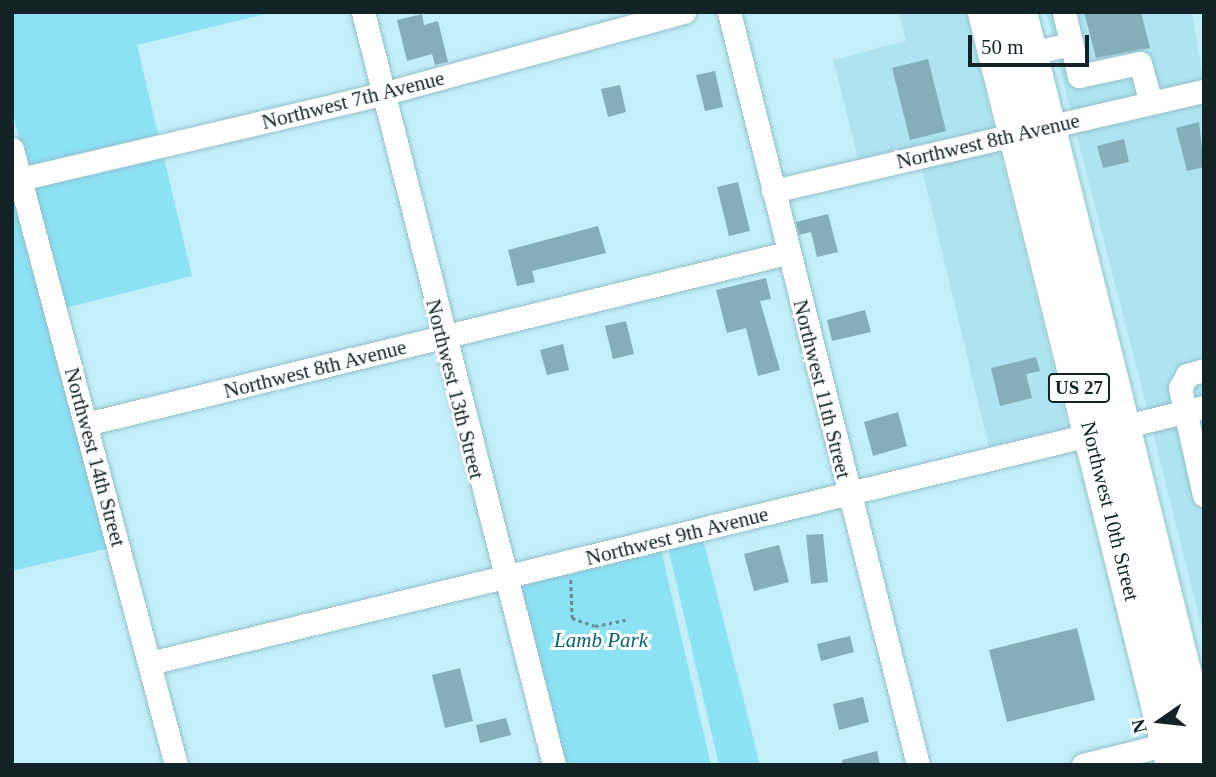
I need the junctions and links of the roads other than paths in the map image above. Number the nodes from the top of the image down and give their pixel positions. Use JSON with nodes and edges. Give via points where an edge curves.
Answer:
{"nodes":[{"id":1,"x":363,"y":12,"type":"edge"},
{"id":2,"x":684,"y":12,"type":"edge"},
{"id":3,"x":729,"y":12,"type":"edge"},
{"id":4,"x":985,"y":12,"type":"edge"},
{"id":5,"x":1019,"y":12,"type":"edge"},
{"id":6,"x":1064,"y":12,"type":"edge"},
{"id":7,"x":1071,"y":44,"type":"junction"},
{"id":8,"x":1030,"y":53,"type":"junction"},
{"id":9,"x":1204,"y":91,"type":"edge"},
{"id":10,"x":382,"y":94,"type":"junction"},
{"id":11,"x":1151,"y":103,"type":"junction"},
{"id":12,"x":1031,"y":131,"type":"junction"},
{"id":13,"x":12,"y":149,"type":"edge"},
{"id":14,"x":20,"y":179,"type":"junction"},
{"id":15,"x":773,"y":191,"type":"junction"},
{"id":16,"x":787,"y":253,"type":"junction"},
{"id":17,"x":442,"y":339,"type":"junction"},
{"id":18,"x":1204,"y":370,"type":"edge"},
{"id":19,"x":1193,"y":410,"type":"edge"},
{"id":20,"x":86,"y":424,"type":"junction"},
{"id":21,"x":1106,"y":430,"type":"junction"},
{"id":22,"x":848,"y":495,"type":"junction"},
{"id":23,"x":1204,"y":495,"type":"edge"},
{"id":24,"x":504,"y":579,"type":"junction"},
{"id":25,"x":150,"y":663,"type":"junction"},
{"id":26,"x":1190,"y":747,"type":"edge"},
{"id":27,"x":1129,"y":760,"type":"edge"},
{"id":28,"x":176,"y":765,"type":"edge"},
{"id":29,"x":554,"y":765,"type":"edge"},
{"id":30,"x":918,"y":765,"type":"edge"},
{"id":31,"x":1083,"y":765,"type":"edge"}],
"edges":[{"from":1,"to":10,"type":"street","name":"Northwest 13th Street"},
{"from":2,"to":10,"type":"street","name":"Northwest 7th Avenue"},
{"from":3,"to":15,"type":"street","name":"Northwest 11th Street"},
{"from":4,"to":12,"type":"highway","name":"Northwest 10th Street","number":"US 27"},
{"from":5,"to":8,"type":"highway","name":"Northwest 10th Street","number":"US 27"},
{"from":6,"to":7,"type":"street"},
{"from":7,"to":8,"type":"street"},
{"from":7,"to":11,"type":"street","via":[[1079,76],[1140,63]]},
{"from":8,"to":12,"type":"highway","name":"Northwest 10th Street","number":"US 27"},
{"from":9,"to":11,"type":"street","name":"Northwest 8th Avenue"},
{"from":10,"to":14,"type":"street","name":"Northwest 7th Avenue"},
{"from":10,"to":17,"type":"street","name":"Northwest 13th Street"},
{"from":11,"to":12,"type":"street","name":"Northwest 8th Avenue"},
{"from":12,"to":15,"type":"street","name":"Northwest 8th Avenue"},
{"from":12,"to":21,"type":"highway","name":"Northwest 10th Street","number":"US 27"},
{"from":13,"to":14,"type":"street","name":"Northwest 14th Street"},
{"from":14,"to":20,"type":"street","name":"Northwest 14th Street"},
{"from":15,"to":16,"type":"street","name":"Northwest 11th Street"},
{"from":16,"to":17,"type":"street","name":"Northwest 8th Avenue"},
{"from":16,"to":22,"type":"street","name":"Northwest 11th Street"},
{"from":17,"to":20,"type":"street","name":"Northwest 8th Avenue"},
{"from":17,"to":24,"type":"street","name":"Northwest 13th Street"},
{"from":18,"to":19,"type":"street","via":[[1187,375],[1180,388]]},
{"from":19,"to":21,"type":"street","name":"Northwest 9th Avenue"},
{"from":19,"to":23,"type":"street"},
{"from":20,"to":25,"type":"street","name":"Northwest 14th Street"},
{"from":21,"to":22,"type":"street","name":"Northwest 9th Avenue"},
{"from":21,"to":26,"type":"highway","name":"Northwest 10th Street","number":"US 27"},
{"from":22,"to":24,"type":"street","name":"Northwest 9th Avenue"},
{"from":22,"to":30,"type":"street","name":"Northwest 11th Street"},
{"from":24,"to":25,"type":"street","name":"Northwest 9th Avenue"},
{"from":24,"to":29,"type":"street","name":"Northwest 13th Street"},
{"from":25,"to":28,"type":"street","name":"Northwest 14th Street"},
{"from":26,"to":27,"type":"street"},
{"from":27,"to":31,"type":"street"}]}
